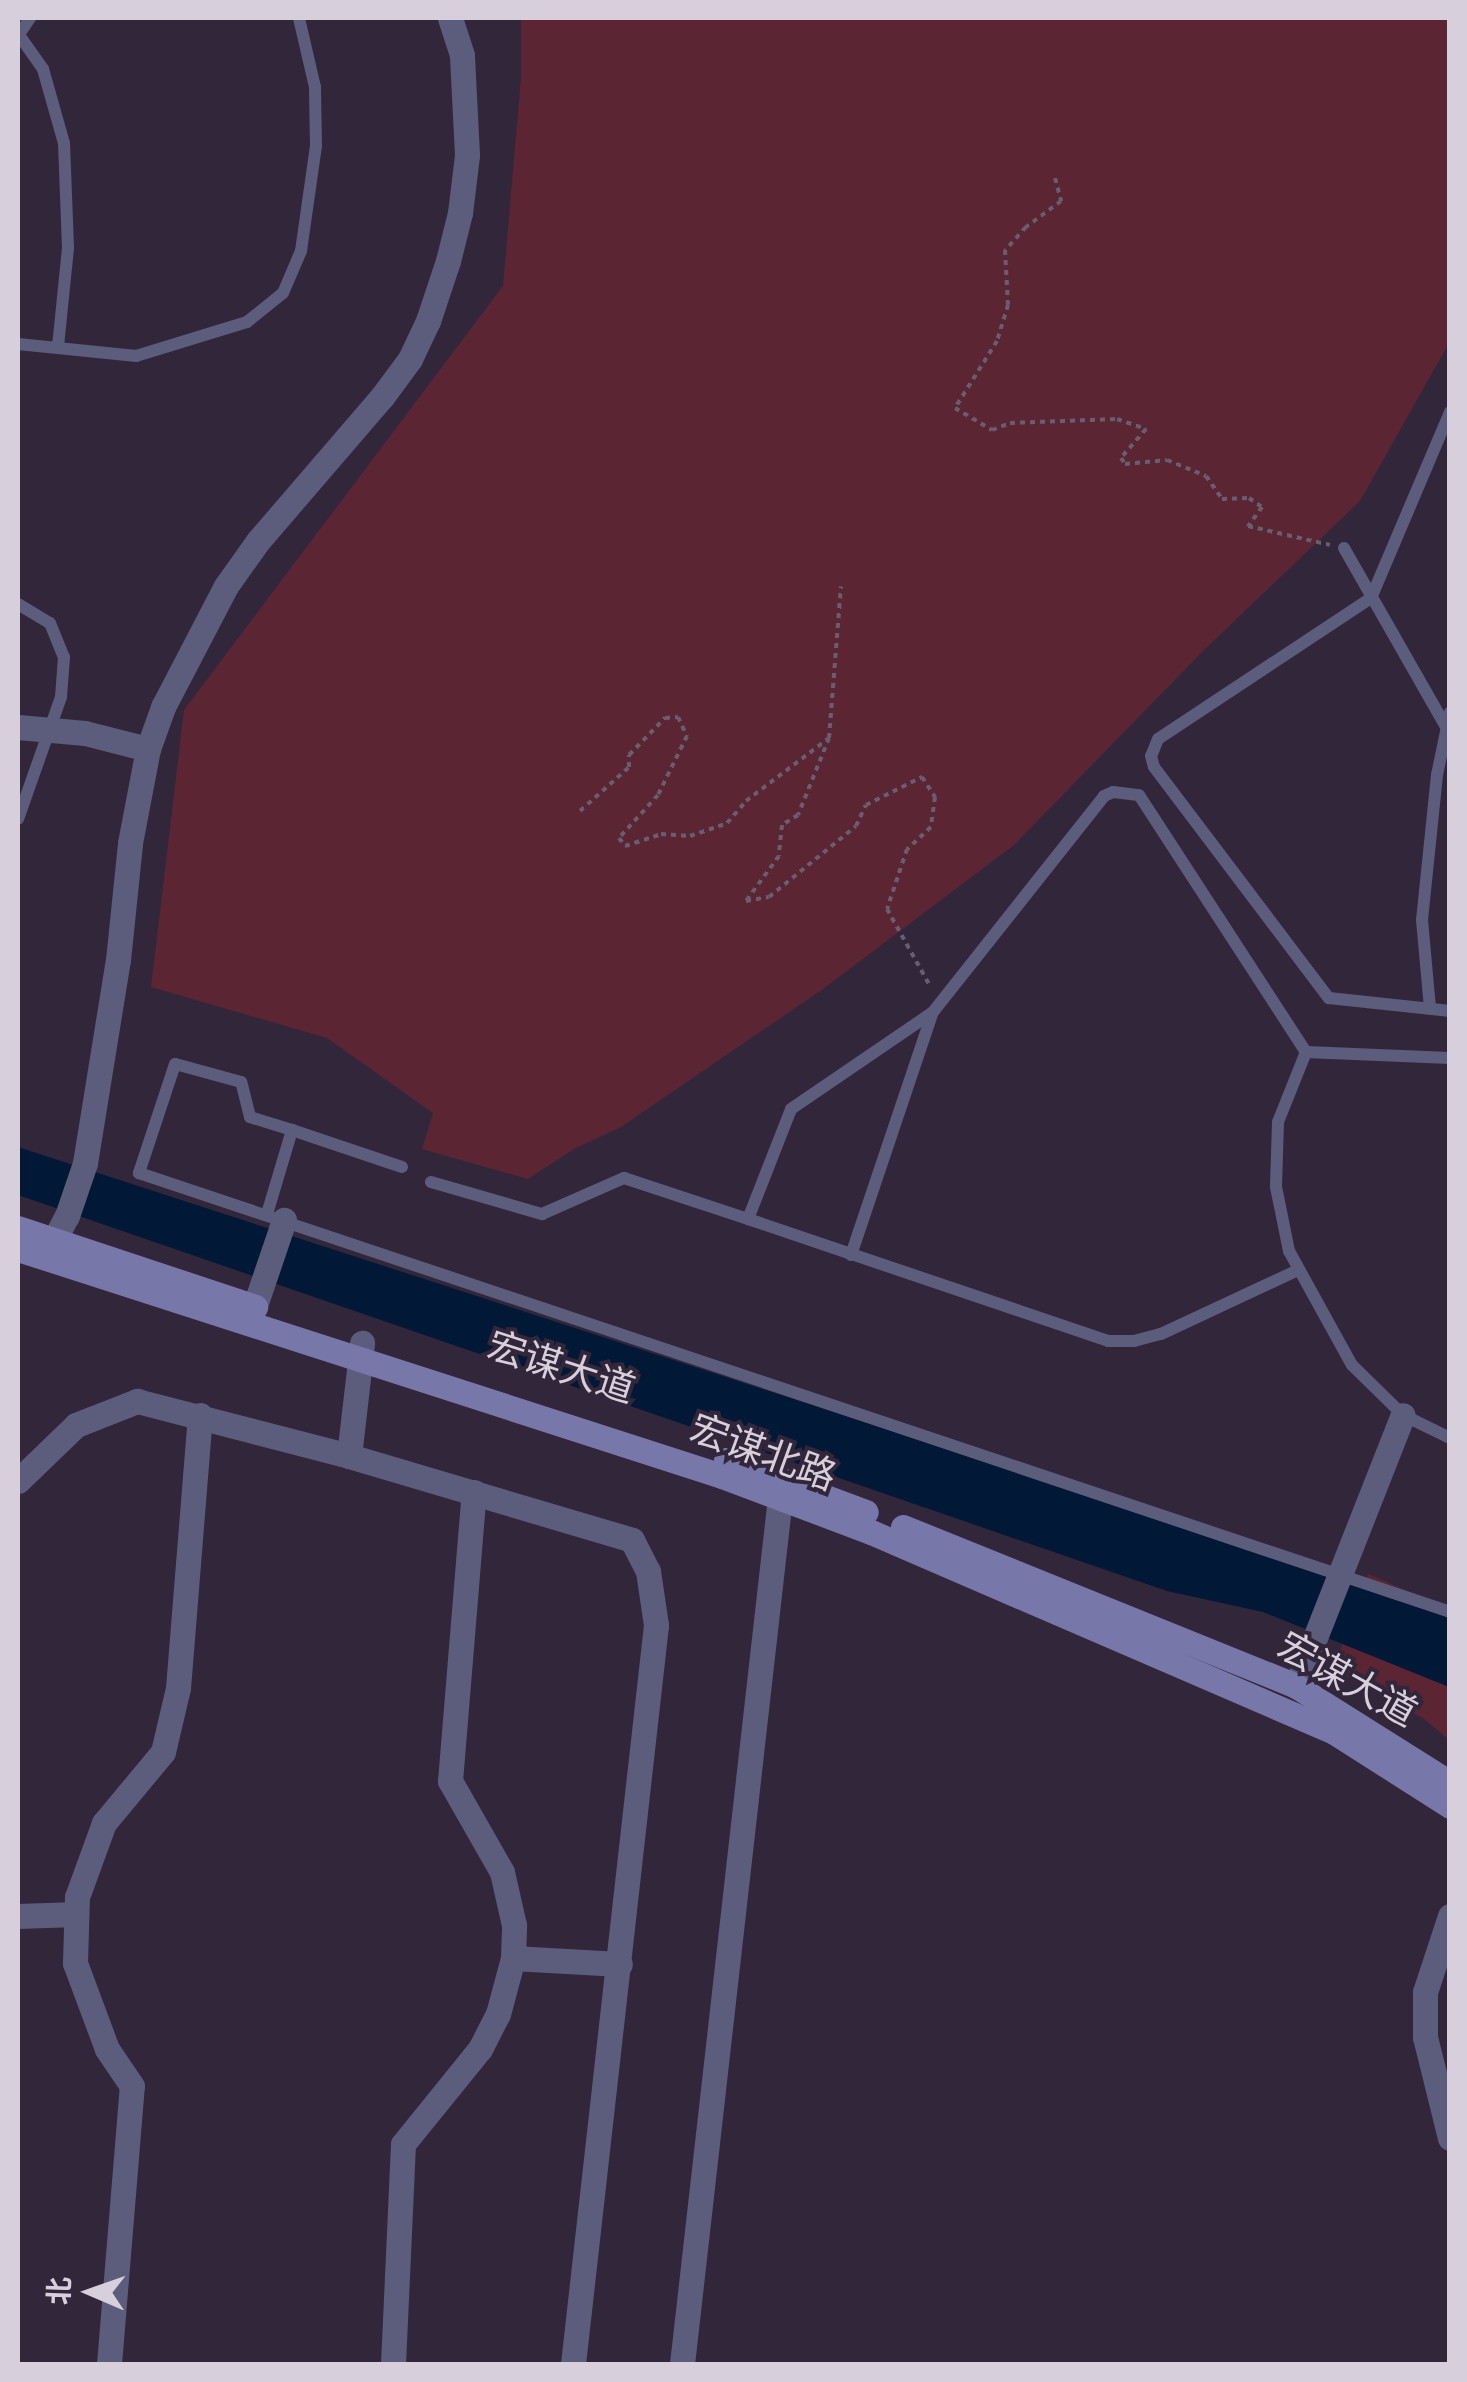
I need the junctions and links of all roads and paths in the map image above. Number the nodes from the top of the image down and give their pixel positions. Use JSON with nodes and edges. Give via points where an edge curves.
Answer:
{"nodes":[{"id":1,"x":30,"y":18,"type":"edge"},
{"id":2,"x":299,"y":18,"type":"edge"},
{"id":3,"x":450,"y":18,"type":"edge"},
{"id":4,"x":18,"y":36,"type":"edge"},
{"id":5,"x":1054,"y":178,"type":"dead end"},
{"id":6,"x":18,"y":344,"type":"edge"},
{"id":7,"x":58,"y":347,"type":"junction"},
{"id":8,"x":1450,"y":412,"type":"edge"},
{"id":9,"x":1344,"y":548,"type":"joint"},
{"id":10,"x":841,"y":586,"type":"dead end"},
{"id":11,"x":1371,"y":598,"type":"junction"},
{"id":12,"x":18,"y":604,"type":"edge"},
{"id":13,"x":1450,"y":712,"type":"edge"},
{"id":14,"x":18,"y":726,"type":"edge"},
{"id":15,"x":1446,"y":727,"type":"junction"},
{"id":16,"x":50,"y":730,"type":"junction"},
{"id":17,"x":828,"y":738,"type":"junction"},
{"id":18,"x":148,"y":749,"type":"junction"},
{"id":19,"x":580,"y":811,"type":"dead end"},
{"id":20,"x":18,"y":819,"type":"edge"},
{"id":21,"x":936,"y":1007,"type":"junction"},
{"id":22,"x":1430,"y":1008,"type":"junction"},
{"id":23,"x":1450,"y":1010,"type":"edge"},
{"id":24,"x":1306,"y":1052,"type":"junction"},
{"id":25,"x":1450,"y":1058,"type":"edge"},
{"id":26,"x":292,"y":1130,"type":"junction"},
{"id":27,"x":402,"y":1167,"type":"dead end"},
{"id":28,"x":431,"y":1182,"type":"dead end"},
{"id":29,"x":276,"y":1217,"type":"junction"},
{"id":30,"x":748,"y":1219,"type":"junction"},
{"id":31,"x":18,"y":1228,"type":"edge"},
{"id":32,"x":54,"y":1240,"type":"junction"},
{"id":33,"x":18,"y":1249,"type":"edge"},
{"id":34,"x":851,"y":1255,"type":"junction"},
{"id":35,"x":1298,"y":1270,"type":"junction"},
{"id":36,"x":252,"y":1315,"type":"junction"},
{"id":37,"x":361,"y":1351,"type":"junction"},
{"id":38,"x":200,"y":1415,"type":"junction"},
{"id":39,"x":1403,"y":1415,"type":"junction"},
{"id":40,"x":1450,"y":1438,"type":"edge"},
{"id":41,"x":349,"y":1456,"type":"junction"},
{"id":42,"x":18,"y":1481,"type":"edge"},
{"id":43,"x":781,"y":1488,"type":"junction"},
{"id":44,"x":474,"y":1492,"type":"junction"},
{"id":45,"x":1340,"y":1575,"type":"junction"},
{"id":46,"x":1450,"y":1612,"type":"edge"},
{"id":47,"x":1296,"y":1686,"type":"junction"},
{"id":48,"x":1450,"y":1783,"type":"edge"},
{"id":49,"x":1450,"y":1806,"type":"edge"},
{"id":50,"x":76,"y":1914,"type":"junction"},
{"id":51,"x":18,"y":1916,"type":"edge"},
{"id":52,"x":1450,"y":1916,"type":"edge"},
{"id":53,"x":513,"y":1958,"type":"junction"},
{"id":54,"x":620,"y":1964,"type":"junction"},
{"id":55,"x":1450,"y":2138,"type":"edge"},
{"id":56,"x":109,"y":2364,"type":"edge"},
{"id":57,"x":392,"y":2364,"type":"edge"},
{"id":58,"x":573,"y":2364,"type":"edge"},
{"id":59,"x":682,"y":2364,"type":"edge"}],
"edges":[{"from":1,"to":4,"type":"lane"},
{"from":2,"to":7,"type":"lane","via":[[315,87],[315,161],[301,251],[283,293],[247,322],[150,353]]},
{"from":3,"to":18,"type":"street","via":[[462,55],[467,155],[460,213],[428,321],[382,397],[226,586]]},
{"from":4,"to":7,"type":"lane","via":[[43,69],[64,143],[68,248]]},
{"from":5,"to":9,"type":"path","via":[[1061,201],[1005,250],[1008,305],[997,340],[955,408],[992,430],[1010,423],[1116,419],[1146,430],[1120,458],[1124,464],[1167,460],[1206,476],[1222,499],[1249,498],[1262,507],[1248,526]]},
{"from":6,"to":7,"type":"lane"},
{"from":8,"to":11,"type":"lane"},
{"from":9,"to":11,"type":"lane"},
{"from":10,"to":17,"type":"path"},
{"from":11,"to":15,"type":"lane"},
{"from":11,"to":22,"type":"lane","via":[[1158,739],[1151,760],[1329,998]]},
{"from":12,"to":16,"type":"lane","via":[[50,623],[60,639],[64,676]]},
{"from":13,"to":15,"type":"lane"},
{"from":14,"to":16,"type":"street"},
{"from":15,"to":22,"type":"lane","via":[[1422,920]]},
{"from":16,"to":18,"type":"street"},
{"from":16,"to":20,"type":"lane"},
{"from":17,"to":19,"type":"path","via":[[727,823],[625,846],[619,838],[658,796],[687,736],[678,717],[665,718],[629,755],[629,767]]},
{"from":17,"to":21,"type":"path","via":[[798,815],[782,825],[779,856],[746,901],[769,897],[856,826],[866,805],[922,777],[935,797],[931,827],[906,849],[888,909]]},
{"from":18,"to":32,"type":"street","via":[[85,1163]]},
{"from":21,"to":24,"type":"lane","via":[[1104,796],[1130,791],[1139,795]]},
{"from":21,"to":30,"type":"lane","via":[[790,1109]]},
{"from":21,"to":34,"type":"lane"},
{"from":22,"to":23,"type":"lane"},
{"from":24,"to":25,"type":"lane"},
{"from":24,"to":35,"type":"lane","via":[[1278,1122],[1280,1221]]},
{"from":26,"to":27,"type":"lane"},
{"from":26,"to":29,"type":"lane"},
{"from":26,"to":29,"type":"lane","via":[[250,1117],[241,1082],[176,1064],[140,1173]]},
{"from":28,"to":30,"type":"lane","via":[[542,1214],[624,1178]]},
{"from":29,"to":36,"type":"street"},
{"from":29,"to":45,"type":"lane"},
{"from":30,"to":34,"type":"lane"},
{"from":31,"to":32,"type":"main road","name":"宏谋大道"},
{"from":32,"to":36,"type":"main road","name":"宏谋大道"},
{"from":33,"to":36,"type":"main road"},
{"from":34,"to":35,"type":"lane","via":[[1082,1335],[1121,1342],[1161,1334]]},
{"from":35,"to":39,"type":"lane","via":[[1352,1365]]},
{"from":36,"to":37,"type":"main road","name":"宏谋大道"},
{"from":37,"to":41,"type":"street"},
{"from":37,"to":43,"type":"main road","name":"宏谋大道"},
{"from":38,"to":41,"type":"street"},
{"from":38,"to":42,"type":"street","via":[[137,1401],[76,1425]]},
{"from":38,"to":50,"type":"street","via":[[178,1688],[164,1752],[104,1823]]},
{"from":39,"to":40,"type":"lane"},
{"from":39,"to":45,"type":"street"},
{"from":41,"to":44,"type":"street"},
{"from":43,"to":47,"type":"main road","name":"宏谋大道"},
{"from":43,"to":49,"type":"main road","name":"宏谋北路","via":[[1334,1732]]},
{"from":43,"to":59,"type":"street"},
{"from":44,"to":53,"type":"street","via":[[450,1781],[502,1872],[514,1924]]},
{"from":44,"to":54,"type":"street","via":[[632,1540],[648,1571],[656,1625]]},
{"from":45,"to":46,"type":"lane"},
{"from":45,"to":47,"type":"street"},
{"from":47,"to":48,"type":"main road","name":"宏谋大道"},
{"from":50,"to":51,"type":"street"},
{"from":50,"to":56,"type":"street","via":[[76,1963],[107,2050],[132,2086]]},
{"from":52,"to":55,"type":"street","via":[[1425,1992],[1426,2037]]},
{"from":53,"to":54,"type":"street"},
{"from":53,"to":57,"type":"street","via":[[498,2014],[480,2048],[403,2144]]},
{"from":54,"to":58,"type":"street"}]}
